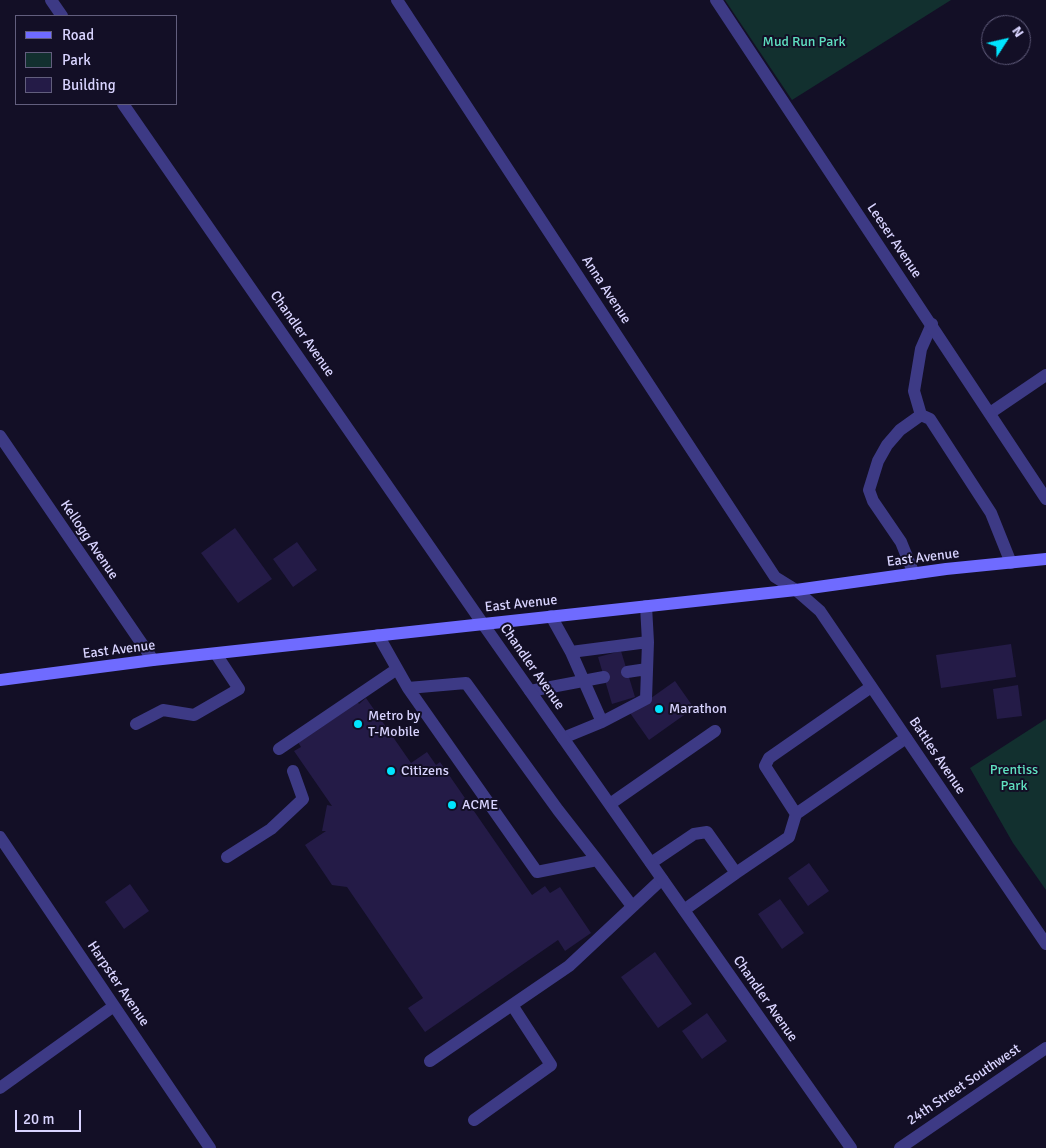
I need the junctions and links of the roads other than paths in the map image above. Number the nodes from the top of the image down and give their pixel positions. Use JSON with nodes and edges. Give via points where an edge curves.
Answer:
{"nodes":[{"id":1,"x":51,"y":0,"type":"edge"},
{"id":2,"x":397,"y":0,"type":"edge"},
{"id":3,"x":716,"y":0,"type":"edge"},
{"id":4,"x":61,"y":15,"type":"edge"},
{"id":5,"x":124,"y":105,"type":"edge"},
{"id":6,"x":932,"y":324,"type":"junction"},
{"id":7,"x":1046,"y":375,"type":"edge"},
{"id":8,"x":990,"y":413,"type":"junction"},
{"id":9,"x":920,"y":415,"type":"junction"},
{"id":10,"x":0,"y":436,"type":"edge"},
{"id":11,"x":1046,"y":499,"type":"edge"},
{"id":12,"x":1046,"y":559,"type":"edge"},
{"id":13,"x":1011,"y":563,"type":"junction"},
{"id":14,"x":914,"y":574,"type":"junction"},
{"id":15,"x":796,"y":590,"type":"junction"},
{"id":16,"x":646,"y":606,"type":"junction"},
{"id":17,"x":551,"y":616,"type":"junction"},
{"id":18,"x":483,"y":624,"type":"junction"},
{"id":19,"x":378,"y":635,"type":"junction"},
{"id":20,"x":648,"y":642,"type":"junction"},
{"id":21,"x":571,"y":652,"type":"junction"},
{"id":22,"x":216,"y":654,"type":"junction"},
{"id":23,"x":153,"y":660,"type":"junction"},
{"id":24,"x":397,"y":669,"type":"junction"},
{"id":25,"x":647,"y":669,"type":"junction"},
{"id":26,"x":627,"y":672,"type":"dead end"},
{"id":27,"x":604,"y":677,"type":"dead end"},
{"id":28,"x":0,"y":680,"type":"edge"},
{"id":29,"x":585,"y":681,"type":"junction"},
{"id":30,"x":872,"y":687,"type":"junction"},
{"id":31,"x":408,"y":688,"type":"junction"},
{"id":32,"x":530,"y":691,"type":"junction"},
{"id":33,"x":602,"y":722,"type":"junction"},
{"id":34,"x":136,"y":724,"type":"dead end"},
{"id":35,"x":715,"y":731,"type":"dead end"},
{"id":36,"x":563,"y":738,"type":"junction"},
{"id":37,"x":906,"y":738,"type":"junction"},
{"id":38,"x":279,"y":748,"type":"dead end"},
{"id":39,"x":293,"y":771,"type":"dead end"},
{"id":40,"x":610,"y":804,"type":"junction"},
{"id":41,"x":796,"y":814,"type":"junction"},
{"id":42,"x":0,"y":837,"type":"edge"},
{"id":43,"x":227,"y":857,"type":"dead end"},
{"id":44,"x":597,"y":860,"type":"junction"},
{"id":45,"x":651,"y":863,"type":"junction"},
{"id":46,"x":736,"y":873,"type":"junction"},
{"id":47,"x":662,"y":879,"type":"junction"},
{"id":48,"x":632,"y":906,"type":"junction"},
{"id":49,"x":684,"y":910,"type":"junction"},
{"id":50,"x":1046,"y":944,"type":"edge"},
{"id":51,"x":512,"y":1005,"type":"junction"},
{"id":52,"x":114,"y":1006,"type":"junction"},
{"id":53,"x":1046,"y":1048,"type":"edge"},
{"id":54,"x":430,"y":1061,"type":"dead end"},
{"id":55,"x":0,"y":1088,"type":"edge"},
{"id":56,"x":474,"y":1120,"type":"dead end"},
{"id":57,"x":210,"y":1148,"type":"edge"},
{"id":58,"x":850,"y":1148,"type":"edge"},
{"id":59,"x":900,"y":1148,"type":"edge"}],
"edges":[{"from":1,"to":4,"type":"street"},
{"from":2,"to":15,"type":"street","name":"Anna Avenue","via":[[775,577]]},
{"from":3,"to":6,"type":"street","name":"Leeser Avenue"},
{"from":5,"to":18,"type":"street","name":"Chandler Avenue"},
{"from":6,"to":8,"type":"street","name":"Leeser Avenue"},
{"from":6,"to":9,"type":"street","via":[[921,349],[914,391]]},
{"from":7,"to":8,"type":"street"},
{"from":8,"to":11,"type":"street","name":"Leeser Avenue"},
{"from":9,"to":13,"type":"street","via":[[930,419],[991,513]]},
{"from":9,"to":14,"type":"street","via":[[887,445],[869,490],[901,542]]},
{"from":10,"to":23,"type":"street","name":"Kellogg Avenue"},
{"from":12,"to":13,"type":"main road","name":"East Avenue"},
{"from":13,"to":14,"type":"main road","name":"East Avenue"},
{"from":14,"to":15,"type":"main road","name":"East Avenue"},
{"from":15,"to":16,"type":"main road","name":"East Avenue"},
{"from":15,"to":30,"type":"street","name":"Battles Avenue","via":[[820,611]]},
{"from":16,"to":17,"type":"main road","name":"East Avenue"},
{"from":16,"to":20,"type":"street"},
{"from":17,"to":18,"type":"main road","name":"East Avenue"},
{"from":17,"to":21,"type":"street"},
{"from":18,"to":19,"type":"main road","name":"East Avenue"},
{"from":18,"to":32,"type":"street","name":"Chandler Avenue"},
{"from":19,"to":22,"type":"main road","name":"East Avenue"},
{"from":19,"to":24,"type":"street"},
{"from":20,"to":21,"type":"street"},
{"from":20,"to":25,"type":"street"},
{"from":21,"to":29,"type":"street"},
{"from":22,"to":23,"type":"main road","name":"East Avenue"},
{"from":22,"to":34,"type":"street","via":[[239,689],[194,715],[163,710]]},
{"from":23,"to":28,"type":"main road","name":"East Avenue"},
{"from":24,"to":31,"type":"street"},
{"from":24,"to":38,"type":"street"},
{"from":25,"to":26,"type":"street"},
{"from":25,"to":33,"type":"street","via":[[646,699]]},
{"from":27,"to":29,"type":"street"},
{"from":29,"to":32,"type":"street"},
{"from":29,"to":33,"type":"street"},
{"from":30,"to":37,"type":"street","name":"Battles Avenue"},
{"from":30,"to":41,"type":"street","via":[[769,758],[765,766]]},
{"from":31,"to":44,"type":"street","via":[[466,683]]},
{"from":31,"to":44,"type":"street","via":[[537,872]]},
{"from":32,"to":36,"type":"street","name":"Chandler Avenue"},
{"from":33,"to":36,"type":"street"},
{"from":35,"to":40,"type":"street"},
{"from":36,"to":40,"type":"street","name":"Chandler Avenue"},
{"from":37,"to":41,"type":"street"},
{"from":37,"to":50,"type":"street","name":"Battles Avenue"},
{"from":39,"to":43,"type":"street","via":[[303,799],[271,829]]},
{"from":40,"to":45,"type":"street","name":"Chandler Avenue"},
{"from":41,"to":46,"type":"street","via":[[789,837]]},
{"from":42,"to":52,"type":"street","name":"Harpster Avenue"},
{"from":44,"to":48,"type":"street"},
{"from":45,"to":46,"type":"street","via":[[694,834],[708,832]]},
{"from":45,"to":47,"type":"street","name":"Chandler Avenue"},
{"from":46,"to":49,"type":"street"},
{"from":47,"to":48,"type":"street"},
{"from":47,"to":49,"type":"street","name":"Chandler Avenue"},
{"from":48,"to":51,"type":"street","via":[[569,966]]},
{"from":49,"to":58,"type":"street","name":"Chandler Avenue"},
{"from":51,"to":54,"type":"street"},
{"from":51,"to":56,"type":"street","via":[[551,1065]]},
{"from":52,"to":55,"type":"street"},
{"from":52,"to":57,"type":"street","name":"Harpster Avenue"},
{"from":53,"to":59,"type":"street","name":"24th Street Southwest"}]}
